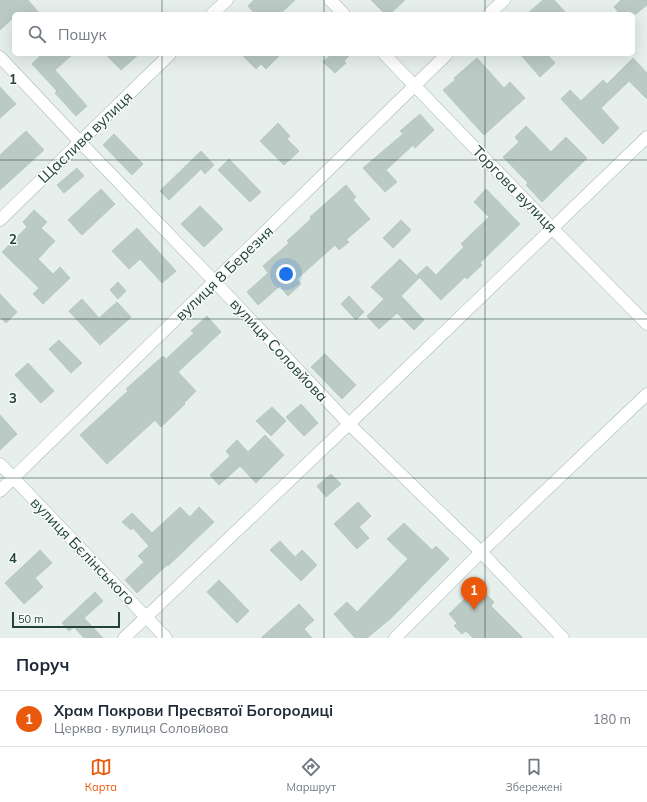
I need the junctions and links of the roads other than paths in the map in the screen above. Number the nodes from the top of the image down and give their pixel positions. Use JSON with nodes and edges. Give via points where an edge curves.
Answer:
{"nodes":[{"id":1,"x":226,"y":0,"type":"edge"},
{"id":2,"x":330,"y":0,"type":"edge"},
{"id":3,"x":504,"y":0,"type":"edge"},
{"id":4,"x":214,"y":12,"type":"edge"},
{"id":5,"x":342,"y":12,"type":"edge"},
{"id":6,"x":491,"y":12,"type":"edge"},
{"id":7,"x":168,"y":56,"type":"edge"},
{"id":8,"x":386,"y":56,"type":"edge"},
{"id":9,"x":445,"y":56,"type":"edge"},
{"id":10,"x":0,"y":57,"type":"edge"},
{"id":11,"x":415,"y":84,"type":"junction"},
{"id":12,"x":647,"y":137,"type":"edge"},
{"id":13,"x":79,"y":142,"type":"junction"},
{"id":14,"x":0,"y":220,"type":"edge"},
{"id":15,"x":553,"y":229,"type":"junction"},
{"id":16,"x":215,"y":282,"type":"junction"},
{"id":17,"x":647,"y":324,"type":"edge"},
{"id":18,"x":647,"y":394,"type":"edge"},
{"id":19,"x":349,"y":424,"type":"junction"},
{"id":20,"x":0,"y":464,"type":"edge"},
{"id":21,"x":13,"y":478,"type":"junction"},
{"id":22,"x":0,"y":491,"type":"edge"},
{"id":23,"x":481,"y":552,"type":"junction"},
{"id":24,"x":147,"y":617,"type":"junction"},
{"id":25,"x":124,"y":638,"type":"edge"},
{"id":26,"x":166,"y":638,"type":"edge"},
{"id":27,"x":395,"y":638,"type":"edge"},
{"id":28,"x":562,"y":638,"type":"edge"}],
"edges":[{"from":1,"to":4,"type":"street"},
{"from":2,"to":5,"type":"street"},
{"from":3,"to":6,"type":"street"},
{"from":7,"to":13,"type":"street","name":"Щаслива вулиця"},
{"from":8,"to":11,"type":"street","name":"Торгова вулиця"},
{"from":9,"to":11,"type":"street","name":"вулиця 8 Березня"},
{"from":10,"to":13,"type":"street","name":"вулиця Соловйова"},
{"from":11,"to":15,"type":"street","name":"Торгова вулиця"},
{"from":11,"to":16,"type":"street","name":"вулиця 8 Березня"},
{"from":12,"to":15,"type":"street"},
{"from":13,"to":14,"type":"street","name":"Щаслива вулиця"},
{"from":13,"to":16,"type":"street","name":"вулиця Соловйова"},
{"from":15,"to":17,"type":"street","name":"Торгова вулиця"},
{"from":15,"to":19,"type":"street"},
{"from":16,"to":19,"type":"street","name":"вулиця Соловйова"},
{"from":16,"to":21,"type":"street","name":"вулиця 8 Березня"},
{"from":18,"to":23,"type":"street"},
{"from":19,"to":23,"type":"street","name":"вулиця Соловйова"},
{"from":19,"to":24,"type":"street"},
{"from":20,"to":21,"type":"street","name":"вулиця Бєлінського"},
{"from":21,"to":22,"type":"street","name":"вулиця 8 Березня"},
{"from":21,"to":24,"type":"street","name":"вулиця Бєлінського"},
{"from":23,"to":27,"type":"street"},
{"from":23,"to":28,"type":"street","name":"вулиця Соловйова"},
{"from":24,"to":25,"type":"street"},
{"from":24,"to":26,"type":"street","name":"вулиця Бєлінського"}]}
